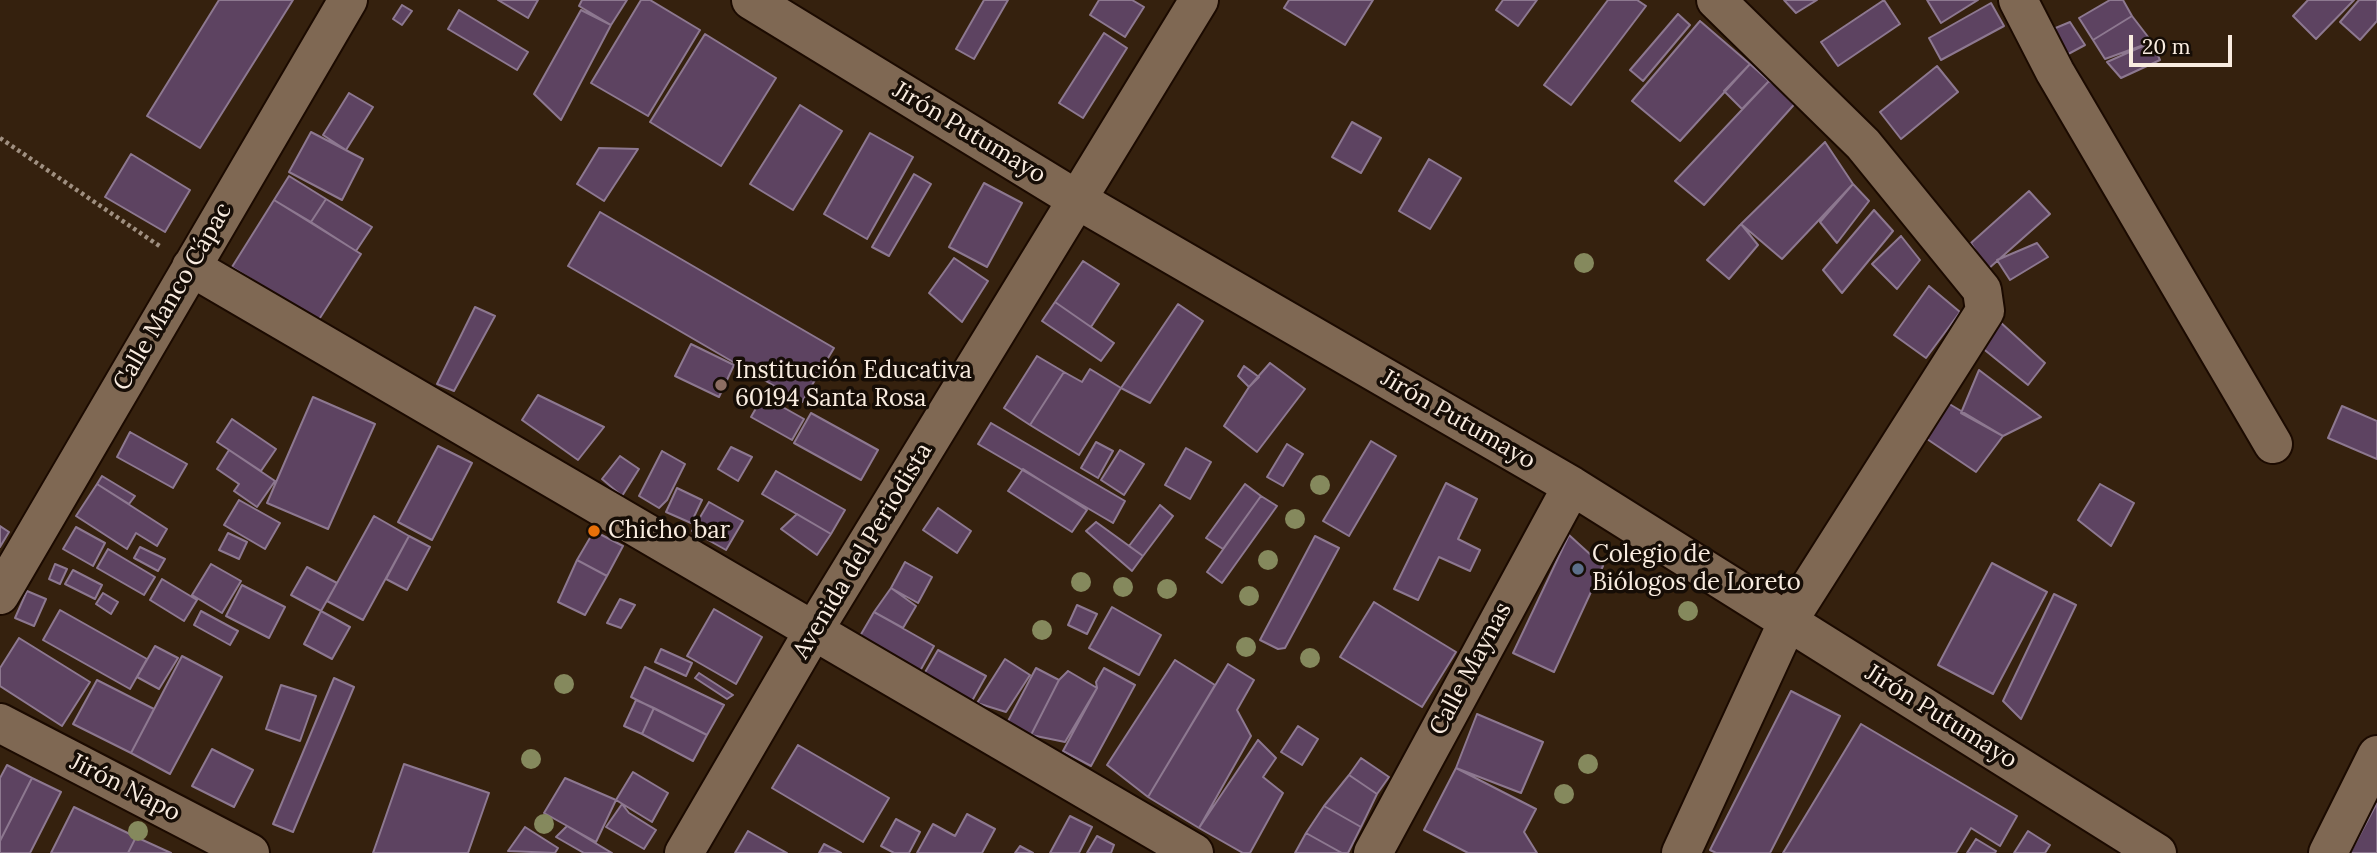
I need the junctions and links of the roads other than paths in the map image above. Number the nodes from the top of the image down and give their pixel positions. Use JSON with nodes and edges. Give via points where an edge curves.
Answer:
{"nodes":[{"id":1,"x":348,"y":0,"type":"edge"},
{"id":2,"x":751,"y":0,"type":"edge"},
{"id":3,"x":1199,"y":0,"type":"edge"},
{"id":4,"x":1716,"y":0,"type":"edge"},
{"id":5,"x":2018,"y":0,"type":"edge"},
{"id":6,"x":1076,"y":199,"type":"junction"},
{"id":7,"x":191,"y":267,"type":"junction"},
{"id":8,"x":2273,"y":444,"type":"dead end"},
{"id":9,"x":1572,"y":486,"type":"junction"},
{"id":10,"x":0,"y":595,"type":"edge"},
{"id":11,"x":1788,"y":621,"type":"junction"},
{"id":12,"x":814,"y":630,"type":"junction"},
{"id":13,"x":0,"y":723,"type":"edge"},
{"id":14,"x":2377,"y":755,"type":"edge"},
{"id":15,"x":250,"y":853,"type":"edge"},
{"id":16,"x":684,"y":853,"type":"edge"},
{"id":17,"x":1194,"y":853,"type":"edge"},
{"id":18,"x":1373,"y":853,"type":"edge"},
{"id":19,"x":1681,"y":853,"type":"edge"},
{"id":20,"x":2157,"y":853,"type":"edge"},
{"id":21,"x":2328,"y":853,"type":"edge"}],
"edges":[{"from":1,"to":7,"type":"street","name":"Calle Manco Cápac"},
{"from":2,"to":6,"type":"street","name":"Jirón Putumayo"},
{"from":3,"to":6,"type":"street","name":"Avenida del Periodista"},
{"from":4,"to":11,"type":"street","via":[[1863,144],[1982,290],[1986,311]]},
{"from":5,"to":8,"type":"street","via":[[2055,72]]},
{"from":6,"to":9,"type":"street","name":"Jirón Putumayo"},
{"from":6,"to":12,"type":"street","name":"Avenida del Periodista"},
{"from":7,"to":10,"type":"street","name":"Calle Manco Cápac"},
{"from":7,"to":12,"type":"street"},
{"from":9,"to":11,"type":"street","name":"Jirón Putumayo"},
{"from":9,"to":18,"type":"street","name":"Calle Maynas"},
{"from":11,"to":19,"type":"street"},
{"from":11,"to":20,"type":"street","name":"Jirón Putumayo"},
{"from":12,"to":16,"type":"street","name":"Avenida del Periodista"},
{"from":12,"to":17,"type":"street"},
{"from":13,"to":15,"type":"street","name":"Jirón Napo"},
{"from":14,"to":21,"type":"street"}]}
